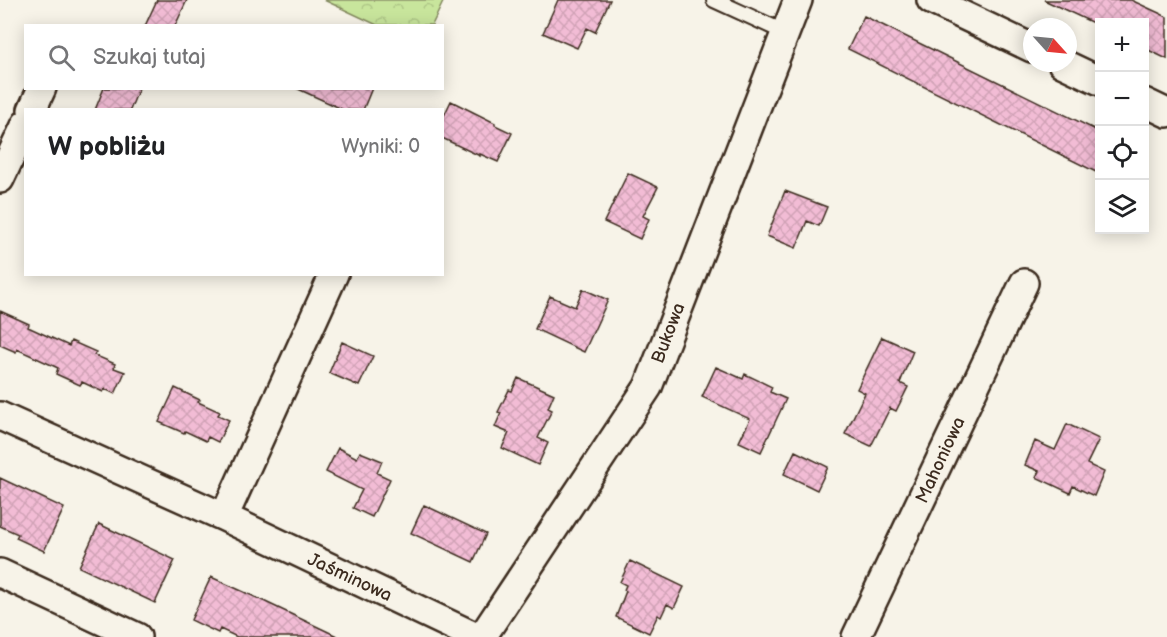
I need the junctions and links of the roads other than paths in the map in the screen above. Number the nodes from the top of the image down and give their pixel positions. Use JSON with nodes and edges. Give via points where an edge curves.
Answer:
{"nodes":[{"id":1,"x":714,"y":0,"type":"edge"},
{"id":2,"x":798,"y":0,"type":"edge"},
{"id":3,"x":931,"y":0,"type":"edge"},
{"id":4,"x":784,"y":32,"type":"junction"},
{"id":5,"x":1023,"y":44,"type":"edge"},
{"id":6,"x":1077,"y":70,"type":"edge"},
{"id":7,"x":1095,"y":79,"type":"edge"},
{"id":8,"x":41,"y":90,"type":"edge"},
{"id":9,"x":1149,"y":104,"type":"edge"},
{"id":10,"x":33,"y":108,"type":"edge"},
{"id":11,"x":1167,"y":113,"type":"edge"},
{"id":12,"x":24,"y":128,"type":"edge"},
{"id":13,"x":0,"y":179,"type":"edge"},
{"id":14,"x":333,"y":276,"type":"edge"},
{"id":15,"x":1024,"y":282,"type":"dead end"},
{"id":16,"x":0,"y":416,"type":"edge"},
{"id":17,"x":224,"y":517,"type":"junction"},
{"id":18,"x":0,"y":573,"type":"edge"},
{"id":19,"x":137,"y":637,"type":"edge"},
{"id":20,"x":476,"y":637,"type":"edge"},
{"id":21,"x":482,"y":637,"type":"edge"},
{"id":22,"x":856,"y":637,"type":"edge"}],
"edges":[{"from":1,"to":4,"type":"lane"},
{"from":2,"to":4,"type":"street","name":"Bukowa"},
{"from":3,"to":5,"type":"street"},
{"from":4,"to":21,"type":"street","name":"Bukowa","via":[[648,387]]},
{"from":6,"to":7,"type":"street"},
{"from":8,"to":10,"type":"street"},
{"from":9,"to":11,"type":"street"},
{"from":12,"to":13,"type":"street"},
{"from":14,"to":17,"type":"street"},
{"from":15,"to":22,"type":"street","name":"Mahoniowa"},
{"from":16,"to":17,"type":"street","name":"Jaśminowa"},
{"from":17,"to":20,"type":"street","name":"Jaśminowa"},
{"from":18,"to":19,"type":"street"}]}
